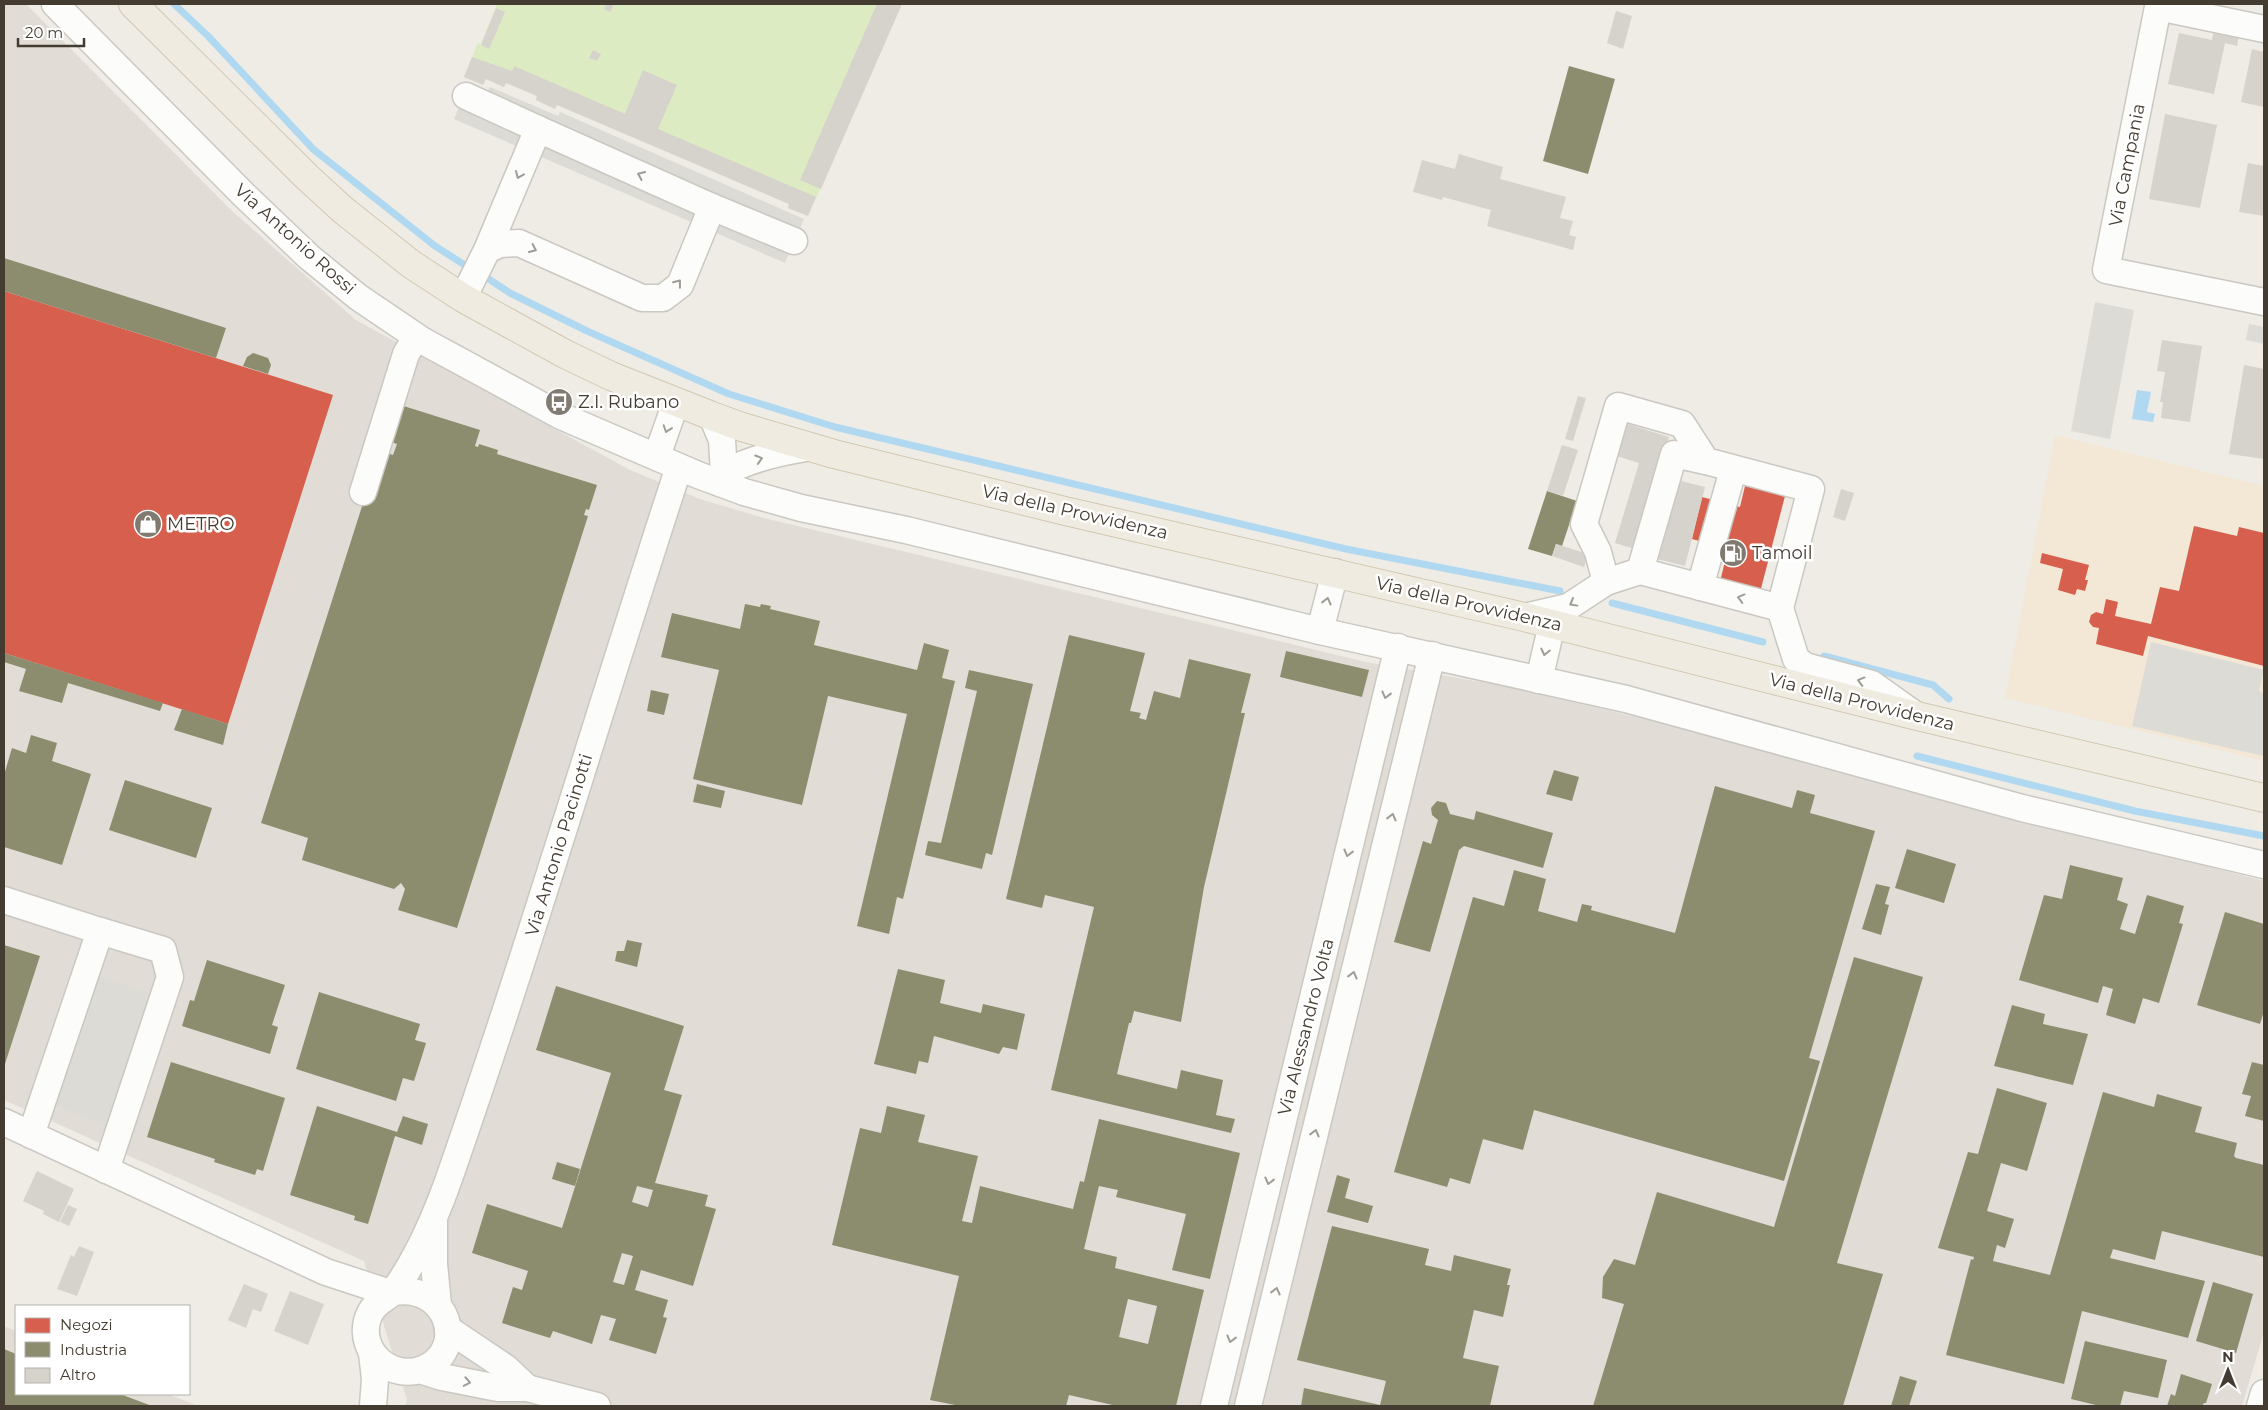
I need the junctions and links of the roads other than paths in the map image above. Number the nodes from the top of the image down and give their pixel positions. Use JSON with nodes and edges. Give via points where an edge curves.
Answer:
{"nodes":[{"id":1,"x":56,"y":4,"type":"edge"},
{"id":2,"x":133,"y":4,"type":"edge"},
{"id":3,"x":2264,"y":29,"type":"edge"},
{"id":4,"x":466,"y":96,"type":"dead end"},
{"id":5,"x":538,"y":129,"type":"junction"},
{"id":6,"x":712,"y":207,"type":"junction"},
{"id":7,"x":794,"y":241,"type":"dead end"},
{"id":8,"x":477,"y":271,"type":"junction"},
{"id":9,"x":2264,"y":302,"type":"edge"},
{"id":10,"x":416,"y":337,"type":"junction"},
{"id":11,"x":676,"y":402,"type":"junction"},
{"id":12,"x":712,"y":416,"type":"junction"},
{"id":13,"x":812,"y":447,"type":"junction"},
{"id":14,"x":1706,"y":461,"type":"junction"},
{"id":15,"x":668,"y":462,"type":"junction"},
{"id":16,"x":1733,"y":470,"type":"junction"},
{"id":17,"x":722,"y":478,"type":"junction"},
{"id":18,"x":363,"y":492,"type":"dead end"},
{"id":19,"x":1640,"y":571,"type":"junction"},
{"id":20,"x":1335,"y":572,"type":"junction"},
{"id":21,"x":1606,"y":582,"type":"junction"},
{"id":22,"x":1700,"y":587,"type":"junction"},
{"id":23,"x":1780,"y":608,"type":"junction"},
{"id":24,"x":1524,"y":617,"type":"junction"},
{"id":25,"x":1552,"y":624,"type":"junction"},
{"id":26,"x":1320,"y":631,"type":"junction"},
{"id":27,"x":1398,"y":647,"type":"junction"},
{"id":28,"x":1432,"y":655,"type":"junction"},
{"id":29,"x":1539,"y":680,"type":"junction"},
{"id":30,"x":1917,"y":716,"type":"junction"},
{"id":31,"x":2264,"y":798,"type":"edge"},
{"id":32,"x":2264,"y":865,"type":"edge"},
{"id":33,"x":4,"y":900,"type":"edge"},
{"id":34,"x":100,"y":931,"type":"junction"},
{"id":35,"x":1291,"y":1090,"type":"junction"},
{"id":36,"x":1323,"y":1098,"type":"junction"},
{"id":37,"x":4,"y":1122,"type":"edge"},
{"id":38,"x":31,"y":1135,"type":"junction"},
{"id":39,"x":1275,"y":1154,"type":"junction"},
{"id":40,"x":1308,"y":1163,"type":"junction"},
{"id":41,"x":106,"y":1170,"type":"junction"},
{"id":42,"x":434,"y":1221,"type":"junction"},
{"id":43,"x":326,"y":1272,"type":"junction"},
{"id":44,"x":392,"y":1292,"type":"junction"},
{"id":45,"x":438,"y":1305,"type":"junction"},
{"id":46,"x":366,"y":1322,"type":"junction"},
{"id":47,"x":448,"y":1329,"type":"junction"},
{"id":48,"x":372,"y":1353,"type":"junction"},
{"id":49,"x":415,"y":1371,"type":"junction"},
{"id":50,"x":527,"y":1388,"type":"junction"},
{"id":51,"x":2264,"y":1393,"type":"edge"},
{"id":52,"x":374,"y":1406,"type":"edge"},
{"id":53,"x":597,"y":1406,"type":"edge"},
{"id":54,"x":1214,"y":1406,"type":"edge"},
{"id":55,"x":1248,"y":1406,"type":"edge"},
{"id":56,"x":2260,"y":1406,"type":"edge"}],
"edges":[{"from":1,"to":10,"type":"street","name":"Via Antonio Rossi","via":[[309,257],[358,297]]},
{"from":2,"to":8,"type":"main road","via":[[343,210],[411,264]]},
{"from":3,"to":9,"type":"street","name":"Via Campania","via":[[2158,7],[2106,270]]},
{"from":4,"to":5,"type":"street"},
{"from":6,"to":5,"type":"street","one_way":true},
{"from":5,"to":8,"type":"street","one_way":true},
{"from":6,"to":7,"type":"street"},
{"from":8,"to":6,"type":"street","one_way":true,"via":[[500,244],[519,243],[642,298],[663,298],[680,284]]},
{"from":8,"to":11,"type":"main road","via":[[565,354]]},
{"from":10,"to":15,"type":"street","name":"Via Antonio Rossi","via":[[561,416]]},
{"from":10,"to":18,"type":"street","via":[[406,354]]},
{"from":11,"to":12,"type":"main road","name":"Via della Provvidenza"},
{"from":11,"to":15,"type":"street","name":"Via Antonio Pacinotti","one_way":true},
{"from":12,"to":13,"type":"main road","name":"Via della Provvidenza"},
{"from":12,"to":17,"type":"street","via":[[722,440]]},
{"from":17,"to":13,"type":"street","one_way":true,"via":[[761,458]]},
{"from":13,"to":20,"type":"main road","name":"Via della Provvidenza","via":[[1065,511]]},
{"from":14,"to":16,"type":"street"},
{"from":14,"to":19,"type":"street","via":[[1674,454]]},
{"from":14,"to":21,"type":"street","via":[[1682,424],[1618,406],[1584,524],[1598,552]]},
{"from":15,"to":17,"type":"street"},
{"from":15,"to":42,"type":"street","name":"Via Antonio Pacinotti","via":[[539,912]]},
{"from":16,"to":22,"type":"street"},
{"from":16,"to":23,"type":"street","via":[[1811,489]]},
{"from":17,"to":26,"type":"street","via":[[793,506],[906,530]]},
{"from":19,"to":21,"type":"street"},
{"from":19,"to":22,"type":"street"},
{"from":20,"to":24,"type":"main road","name":"Via della Provvidenza"},
{"from":26,"to":20,"type":"street","one_way":true},
{"from":21,"to":24,"type":"street","one_way":true,"via":[[1568,607]]},
{"from":23,"to":22,"type":"street","one_way":true},
{"from":30,"to":23,"type":"street","one_way":true,"via":[[1872,684],[1805,666],[1796,659]]},
{"from":24,"to":25,"type":"main road","name":"Via della Provvidenza"},
{"from":25,"to":29,"type":"street","one_way":true},
{"from":25,"to":30,"type":"main road","name":"Via della Provvidenza"},
{"from":26,"to":27,"type":"street"},
{"from":27,"to":28,"type":"street"},
{"from":27,"to":35,"type":"street","name":"Via Alessandro Volta","one_way":true},
{"from":28,"to":29,"type":"street"},
{"from":36,"to":28,"type":"street","name":"Via Alessandro Volta","one_way":true},
{"from":29,"to":32,"type":"street","via":[[1644,704],[2022,808]]},
{"from":30,"to":31,"type":"main road","name":"Via della Provvidenza"},
{"from":33,"to":34,"type":"street"},
{"from":34,"to":38,"type":"street"},
{"from":34,"to":41,"type":"street","via":[[163,950],[170,977]]},
{"from":35,"to":36,"type":"street"},
{"from":35,"to":39,"type":"street","name":"Via Alessandro Volta"},
{"from":40,"to":36,"type":"street","name":"Via Alessandro Volta","one_way":true},
{"from":37,"to":38,"type":"street"},
{"from":38,"to":41,"type":"street"},
{"from":39,"to":40,"type":"street"},
{"from":39,"to":54,"type":"street","name":"Via Alessandro Volta","one_way":true},
{"from":55,"to":40,"type":"street","name":"Via Alessandro Volta","one_way":true},
{"from":41,"to":43,"type":"street"},
{"from":42,"to":44,"type":"street","name":"Via Antonio Pacinotti"},
{"from":42,"to":45,"type":"street","name":"Via Antonio Pacinotti"},
{"from":43,"to":44,"type":"street"},
{"from":43,"to":46,"type":"street","via":[[356,1303]]},
{"from":44,"to":45,"type":"street","via":[[418,1292]]},
{"from":44,"to":46,"type":"street","name":"Via Antonio Pacinotti","via":[[379,1300]]},
{"from":45,"to":47,"type":"street","name":"Via Antonio Pacinotti"},
{"from":46,"to":48,"type":"street","via":[[366,1338]]},
{"from":47,"to":49,"type":"street","via":[[438,1358]]},
{"from":47,"to":50,"type":"street","via":[[506,1368]]},
{"from":48,"to":49,"type":"street","via":[[388,1368]]},
{"from":48,"to":52,"type":"street"},
{"from":49,"to":50,"type":"street","one_way":true,"via":[[498,1388]]},
{"from":49,"to":52,"type":"street","via":[[393,1385]]},
{"from":50,"to":53,"type":"street"},
{"from":51,"to":56,"type":"street"}]}
